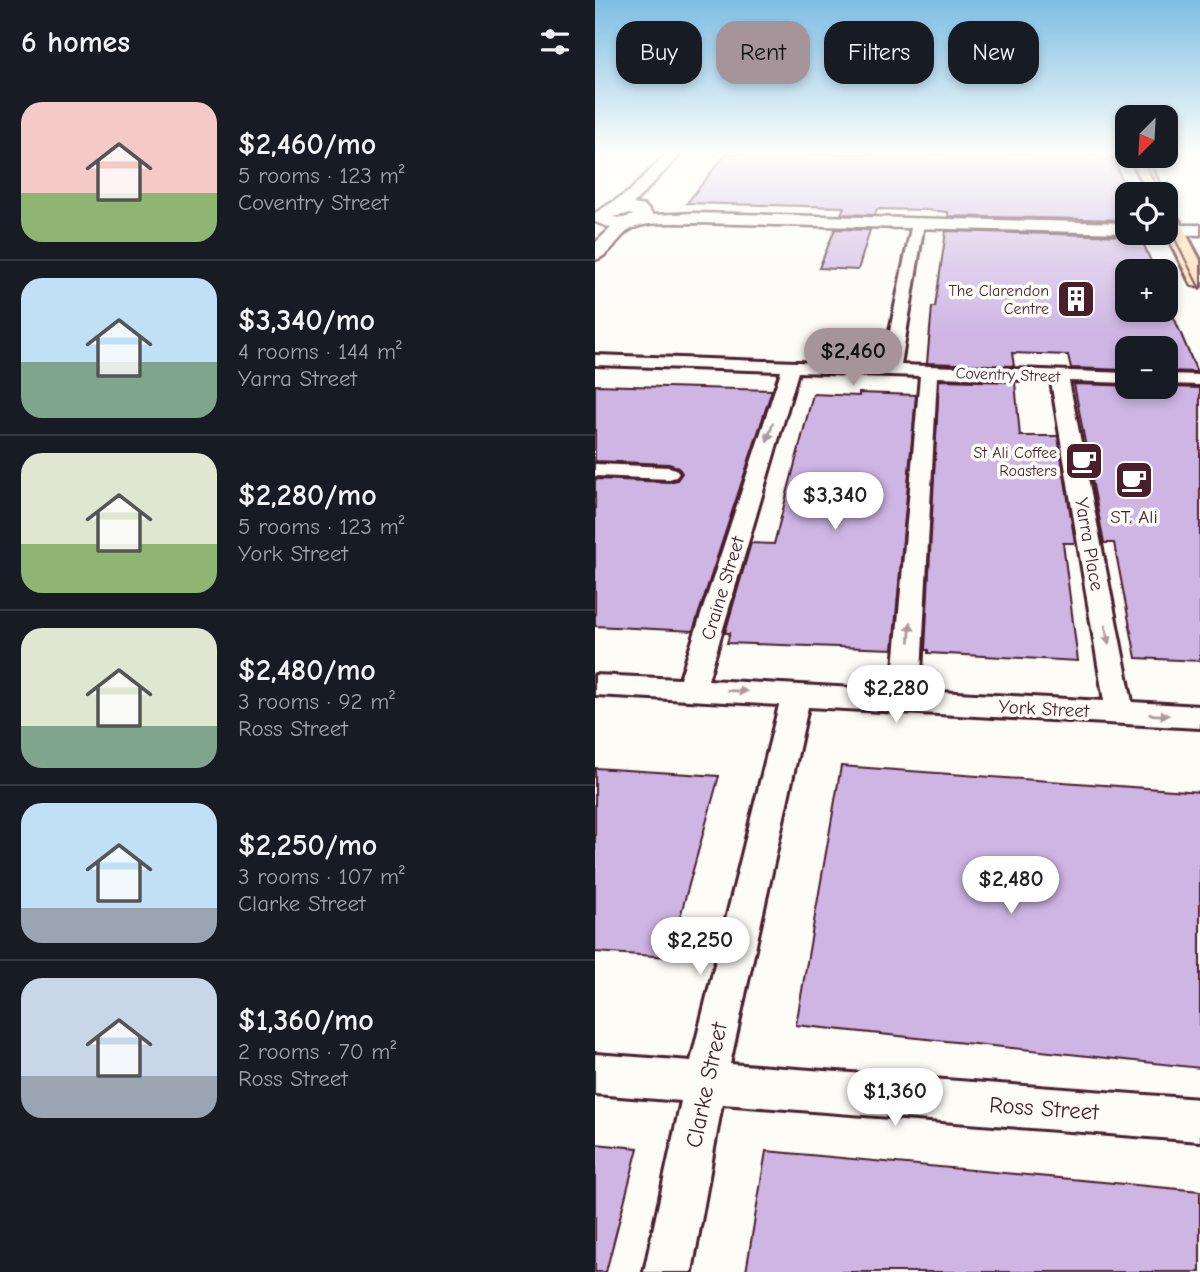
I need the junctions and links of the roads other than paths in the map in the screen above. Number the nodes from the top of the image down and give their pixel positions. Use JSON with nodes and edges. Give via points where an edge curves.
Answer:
{"nodes":[{"id":1,"x":638,"y":216,"type":"junction"},
{"id":2,"x":603,"y":219,"type":"edge"},
{"id":3,"x":918,"y":223,"type":"junction"},
{"id":4,"x":1115,"y":228,"type":"edge"},
{"id":5,"x":1178,"y":230,"type":"edge"},
{"id":6,"x":1200,"y":230,"type":"edge"},
{"id":7,"x":1178,"y":243,"type":"edge"},
{"id":8,"x":595,"y":254,"type":"edge"},
{"id":9,"x":1200,"y":280,"type":"edge"},
{"id":10,"x":595,"y":360,"type":"edge"},
{"id":11,"x":791,"y":367,"type":"junction"},
{"id":12,"x":891,"y":370,"type":"junction"},
{"id":13,"x":929,"y":371,"type":"junction"},
{"id":14,"x":1059,"y":375,"type":"junction"},
{"id":15,"x":1115,"y":377,"type":"edge"},
{"id":16,"x":1178,"y":379,"type":"edge"},
{"id":17,"x":1200,"y":380,"type":"edge"},
{"id":18,"x":595,"y":470,"type":"edge"},
{"id":19,"x":669,"y":473,"type":"dead end"},
{"id":20,"x":595,"y":685,"type":"edge"},
{"id":21,"x":691,"y":689,"type":"junction"},
{"id":22,"x":796,"y":695,"type":"junction"},
{"id":23,"x":905,"y":701,"type":"junction"},
{"id":24,"x":1120,"y":713,"type":"junction"},
{"id":25,"x":1200,"y":717,"type":"edge"},
{"id":26,"x":595,"y":1074,"type":"edge"},
{"id":27,"x":706,"y":1082,"type":"junction"},
{"id":28,"x":1200,"y":1120,"type":"edge"},
{"id":29,"x":668,"y":1272,"type":"edge"}],
"edges":[{"from":1,"to":2,"type":"street"},
{"from":1,"to":3,"type":"street"},
{"from":1,"to":8,"type":"street"},
{"from":3,"to":4,"type":"street"},
{"from":3,"to":12,"type":"street"},
{"from":5,"to":6,"type":"street"},
{"from":7,"to":9,"type":"main road"},
{"from":10,"to":11,"type":"street","name":"Coventry Street"},
{"from":11,"to":12,"type":"street","name":"Coventry Street"},
{"from":11,"to":21,"type":"street","name":"Craine Street","one_way":true},
{"from":12,"to":13,"type":"street","name":"Coventry Street"},
{"from":13,"to":14,"type":"street","name":"Coventry Street"},
{"from":23,"to":13,"type":"street","one_way":true},
{"from":14,"to":15,"type":"street","name":"Coventry Street"},
{"from":14,"to":24,"type":"street","name":"Yarra Place","one_way":true},
{"from":16,"to":17,"type":"street"},
{"from":18,"to":19,"type":"street"},
{"from":20,"to":21,"type":"street","name":"York Street"},
{"from":21,"to":22,"type":"street","name":"York Street","one_way":true},
{"from":22,"to":23,"type":"street","name":"York Street"},
{"from":22,"to":27,"type":"street","name":"Clarke Street"},
{"from":23,"to":24,"type":"street","name":"York Street"},
{"from":24,"to":25,"type":"street","name":"York Street","one_way":true},
{"from":26,"to":27,"type":"street","name":"Ross Street"},
{"from":27,"to":28,"type":"street","name":"Ross Street"},
{"from":27,"to":29,"type":"street","name":"Clarke Street"}]}
